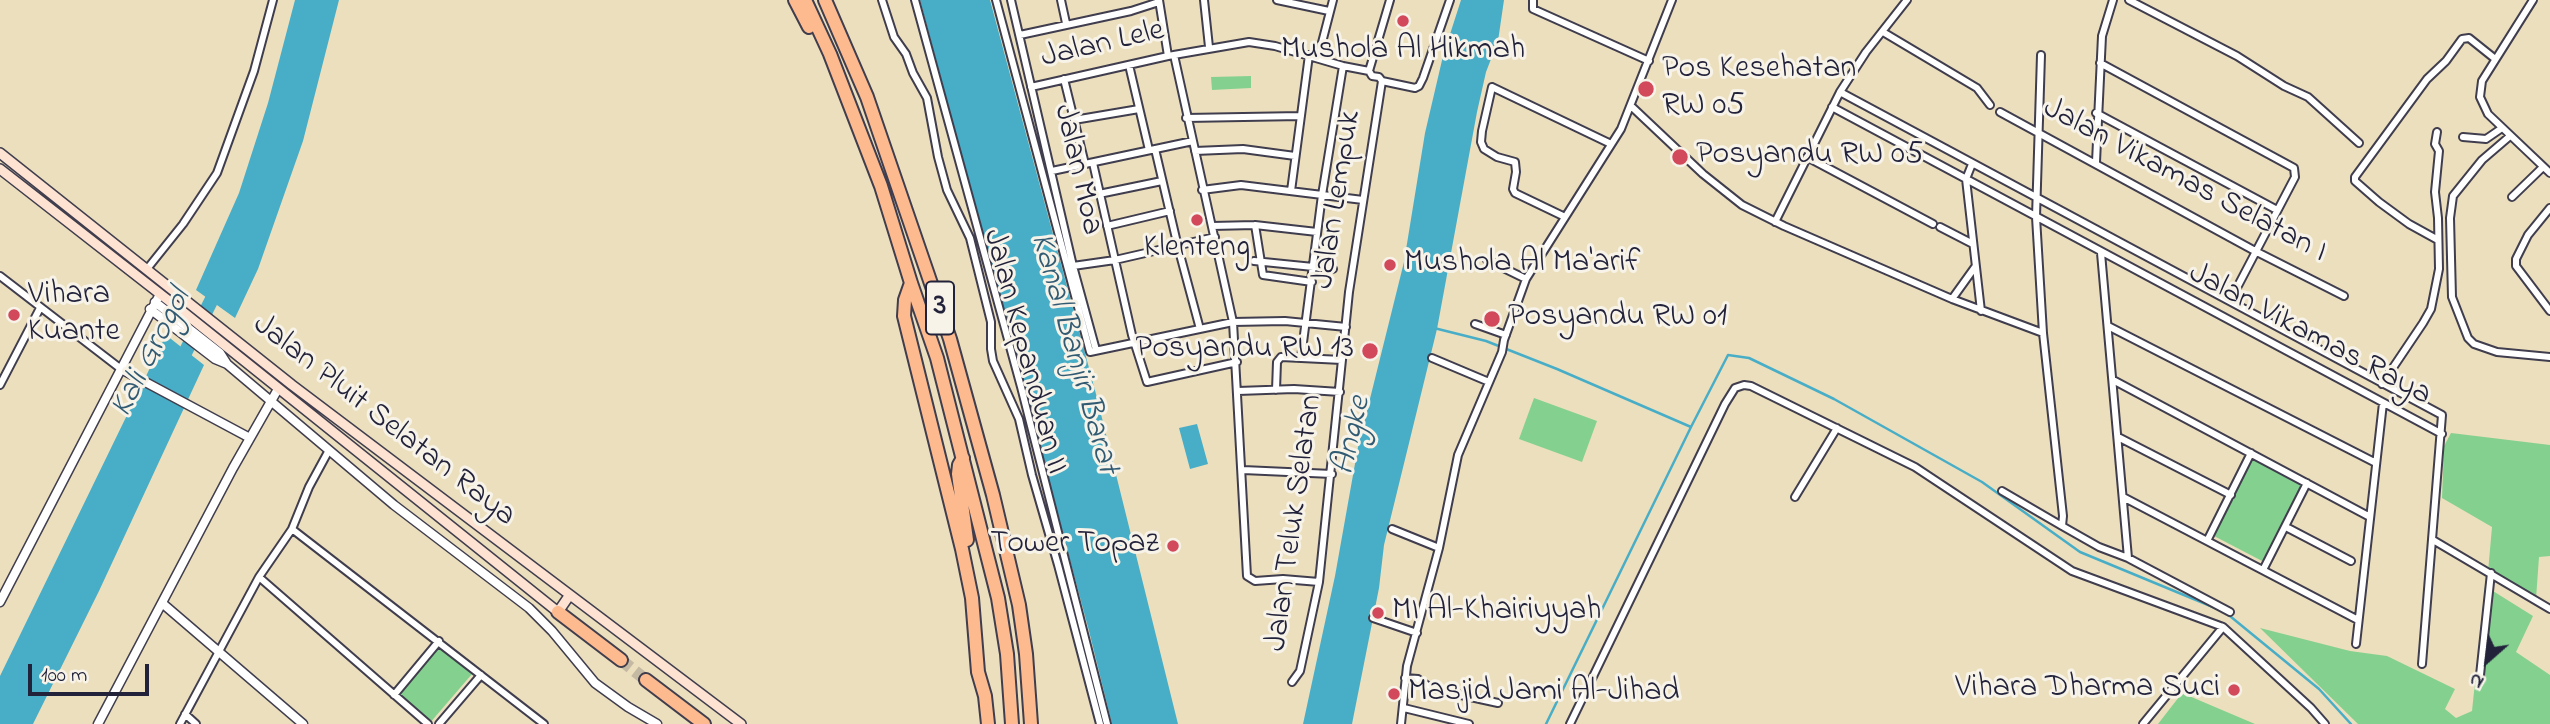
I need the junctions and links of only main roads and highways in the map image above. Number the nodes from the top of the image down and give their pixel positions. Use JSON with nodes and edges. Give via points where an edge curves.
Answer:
{"nodes":[{"id":1,"x":795,"y":0,"type":"edge"},
{"id":2,"x":806,"y":0,"type":"edge"},
{"id":3,"x":825,"y":0,"type":"edge"},
{"id":4,"x":841,"y":85,"type":"junction"},
{"id":5,"x":0,"y":153,"type":"edge"},
{"id":6,"x":17,"y":166,"type":"junction"},
{"id":7,"x":0,"y":169,"type":"edge"},
{"id":8,"x":9,"y":176,"type":"junction"},
{"id":9,"x":911,"y":282,"type":"junction"},
{"id":10,"x":964,"y":458,"type":"junction"},
{"id":11,"x":569,"y":596,"type":"junction"},
{"id":12,"x":558,"y":612,"type":"junction"},
{"id":13,"x":621,"y":660,"type":"tunnel mouth"},
{"id":14,"x":646,"y":680,"type":"tunnel mouth"},
{"id":15,"x":985,"y":696,"type":"junction"},
{"id":16,"x":704,"y":724,"type":"edge"},
{"id":17,"x":741,"y":724,"type":"edge"},
{"id":18,"x":988,"y":724,"type":"edge"},
{"id":19,"x":1012,"y":724,"type":"edge"},
{"id":20,"x":1031,"y":724,"type":"edge"}],
"edges":[{"from":1,"to":4,"type":"highway"},
{"from":2,"to":4,"type":"highway"},
{"from":3,"to":20,"type":"highway","number":"3","via":[[867,97],[950,339],[1016,593]]},
{"from":4,"to":9,"type":"highway","number":"3","via":[[881,186]]},
{"from":5,"to":6,"type":"main road","name":"Jalan Pluit Selatan Raya"},
{"from":6,"to":8,"type":"main road"},
{"from":6,"to":11,"type":"main road","name":"Jalan Pluit Selatan Raya","via":[[303,394]]},
{"from":7,"to":8,"type":"main road","name":"Jalan Pluit Selatan Raya"},
{"from":8,"to":12,"type":"main road","name":"Jalan Pluit Selatan Raya","via":[[155,302],[278,389]]},
{"from":9,"to":10,"type":"highway","number":"3"},
{"from":9,"to":15,"type":"highway","via":[[904,316],[962,549]]},
{"from":10,"to":15,"type":"highway","via":[[958,474],[985,653]]},
{"from":10,"to":19,"type":"highway","number":"3","via":[[998,598]]},
{"from":11,"to":12,"type":"main road"},
{"from":11,"to":17,"type":"main road","name":"Jalan Pluit Selatan Raya"},
{"from":12,"to":13,"type":"highway"},
{"from":14,"to":16,"type":"highway"},
{"from":15,"to":18,"type":"highway"}]}
